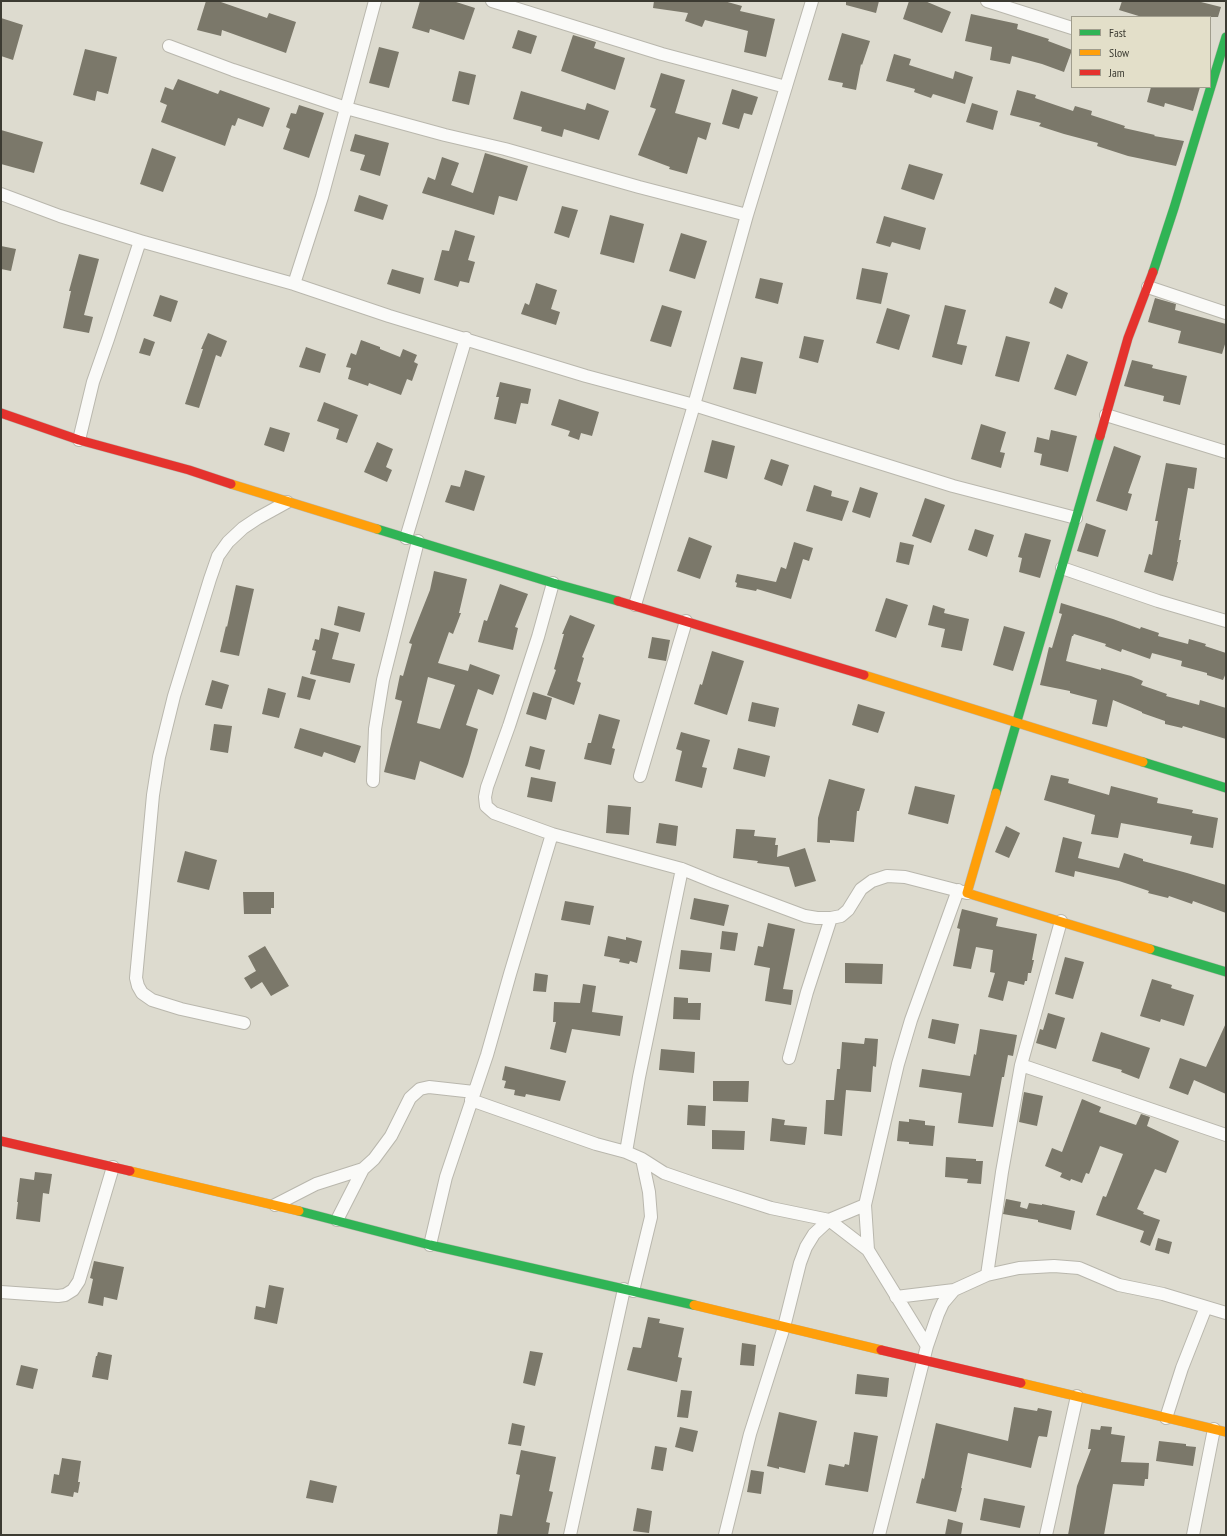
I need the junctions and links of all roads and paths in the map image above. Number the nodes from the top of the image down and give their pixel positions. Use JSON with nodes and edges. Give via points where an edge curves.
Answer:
{"nodes":[{"id":1,"x":375,"y":1,"type":"edge"},
{"id":2,"x":492,"y":1,"type":"edge"},
{"id":3,"x":812,"y":1,"type":"edge"},
{"id":4,"x":987,"y":1,"type":"edge"},
{"id":5,"x":1071,"y":28,"type":"edge"},
{"id":6,"x":1226,"y":36,"type":"edge"},
{"id":7,"x":169,"y":46,"type":"dead end"},
{"id":8,"x":1212,"y":71,"type":"edge"},
{"id":9,"x":786,"y":87,"type":"junction"},
{"id":10,"x":1207,"y":88,"type":"edge"},
{"id":11,"x":346,"y":108,"type":"junction"},
{"id":12,"x":1,"y":194,"type":"edge"},
{"id":13,"x":747,"y":215,"type":"junction"},
{"id":14,"x":140,"y":241,"type":"junction"},
{"id":15,"x":294,"y":284,"type":"junction"},
{"id":16,"x":1148,"y":287,"type":"junction"},
{"id":17,"x":1226,"y":313,"type":"edge"},
{"id":18,"x":466,"y":338,"type":"junction"},
{"id":19,"x":694,"y":405,"type":"junction"},
{"id":20,"x":1,"y":413,"type":"edge"},
{"id":21,"x":1106,"y":415,"type":"junction"},
{"id":22,"x":79,"y":440,"type":"junction"},
{"id":23,"x":1226,"y":452,"type":"edge"},
{"id":24,"x":287,"y":502,"type":"junction"},
{"id":25,"x":1076,"y":518,"type":"junction"},
{"id":26,"x":412,"y":539,"type":"junction"},
{"id":27,"x":1062,"y":568,"type":"junction"},
{"id":28,"x":553,"y":583,"type":"junction"},
{"id":29,"x":635,"y":606,"type":"junction"},
{"id":30,"x":686,"y":621,"type":"junction"},
{"id":31,"x":1226,"y":621,"type":"edge"},
{"id":32,"x":1016,"y":722,"type":"junction"},
{"id":33,"x":640,"y":776,"type":"dead end"},
{"id":34,"x":373,"y":781,"type":"dead end"},
{"id":35,"x":1226,"y":788,"type":"edge"},
{"id":36,"x":552,"y":834,"type":"junction"},
{"id":37,"x":682,"y":869,"type":"junction"},
{"id":38,"x":963,"y":891,"type":"junction"},
{"id":39,"x":831,"y":918,"type":"junction"},
{"id":40,"x":1061,"y":921,"type":"junction"},
{"id":41,"x":1226,"y":972,"type":"edge"},
{"id":42,"x":244,"y":1024,"type":"dead end"},
{"id":43,"x":789,"y":1058,"type":"dead end"},
{"id":44,"x":1021,"y":1065,"type":"junction"},
{"id":45,"x":473,"y":1096,"type":"junction"},
{"id":46,"x":1226,"y":1135,"type":"edge"},
{"id":47,"x":1,"y":1141,"type":"edge"},
{"id":48,"x":626,"y":1152,"type":"junction"},
{"id":49,"x":642,"y":1159,"type":"junction"},
{"id":50,"x":113,"y":1167,"type":"junction"},
{"id":51,"x":363,"y":1168,"type":"junction"},
{"id":52,"x":275,"y":1204,"type":"junction"},
{"id":53,"x":864,"y":1204,"type":"junction"},
{"id":54,"x":337,"y":1220,"type":"junction"},
{"id":55,"x":829,"y":1220,"type":"junction"},
{"id":56,"x":430,"y":1245,"type":"junction"},
{"id":57,"x":868,"y":1250,"type":"junction"},
{"id":58,"x":987,"y":1275,"type":"junction"},
{"id":59,"x":629,"y":1290,"type":"junction"},
{"id":60,"x":954,"y":1290,"type":"junction"},
{"id":61,"x":1,"y":1292,"type":"edge"},
{"id":62,"x":896,"y":1297,"type":"junction"},
{"id":63,"x":1206,"y":1307,"type":"junction"},
{"id":64,"x":1226,"y":1314,"type":"edge"},
{"id":65,"x":784,"y":1327,"type":"junction"},
{"id":66,"x":927,"y":1346,"type":"junction"},
{"id":67,"x":924,"y":1361,"type":"junction"},
{"id":68,"x":1077,"y":1396,"type":"junction"},
{"id":69,"x":1166,"y":1418,"type":"junction"},
{"id":70,"x":1220,"y":1430,"type":"edge"},
{"id":71,"x":570,"y":1535,"type":"edge"},
{"id":72,"x":725,"y":1535,"type":"edge"},
{"id":73,"x":879,"y":1535,"type":"edge"},
{"id":74,"x":1046,"y":1535,"type":"edge"},
{"id":75,"x":1193,"y":1535,"type":"edge"}],
"edges":[{"from":1,"to":11,"type":"street"},
{"from":2,"to":9,"type":"street","via":[[662,54]]},
{"from":3,"to":9,"type":"street"},
{"from":4,"to":5,"type":"street"},
{"from":6,"to":8,"type":"street"},
{"from":7,"to":11,"type":"street"},
{"from":9,"to":13,"type":"street"},
{"from":10,"to":16,"type":"street","via":[[1174,208]]},
{"from":11,"to":13,"type":"street"},
{"from":11,"to":15,"type":"street","via":[[322,197]]},
{"from":12,"to":14,"type":"street"},
{"from":13,"to":19,"type":"street"},
{"from":14,"to":15,"type":"street"},
{"from":14,"to":22,"type":"street","via":[[93,382]]},
{"from":15,"to":18,"type":"street","via":[[389,316]]},
{"from":16,"to":17,"type":"street"},
{"from":16,"to":21,"type":"street","via":[[1128,338]]},
{"from":18,"to":19,"type":"street","via":[[586,376]]},
{"from":18,"to":26,"type":"street","via":[[436,434]]},
{"from":19,"to":25,"type":"street","via":[[953,486]]},
{"from":19,"to":29,"type":"street"},
{"from":20,"to":22,"type":"street"},
{"from":21,"to":23,"type":"street"},
{"from":21,"to":25,"type":"street"},
{"from":22,"to":24,"type":"street","via":[[189,470]]},
{"from":24,"to":26,"type":"street"},
{"from":24,"to":42,"type":"street","via":[[243,528],[228,542],[218,556],[210,579],[174,696],[159,757],[153,795],[136,978],[142,993],[152,1000]]},
{"from":25,"to":27,"type":"street"},
{"from":26,"to":28,"type":"street"},
{"from":26,"to":34,"type":"street","via":[[375,729]]},
{"from":27,"to":31,"type":"street"},
{"from":27,"to":32,"type":"street"},
{"from":28,"to":29,"type":"street"},
{"from":28,"to":36,"type":"street","via":[[538,637],[485,797],[486,806],[494,813]]},
{"from":29,"to":30,"type":"street"},
{"from":30,"to":32,"type":"street"},
{"from":30,"to":33,"type":"street"},
{"from":32,"to":35,"type":"street"},
{"from":32,"to":38,"type":"street"},
{"from":36,"to":37,"type":"street"},
{"from":36,"to":45,"type":"street"},
{"from":37,"to":39,"type":"street","via":[[805,916]]},
{"from":37,"to":48,"type":"street"},
{"from":38,"to":39,"type":"street","via":[[905,877],[887,876],[861,888],[848,910],[841,916]]},
{"from":38,"to":40,"type":"street"},
{"from":38,"to":53,"type":"street","via":[[911,1020]]},
{"from":39,"to":43,"type":"street"},
{"from":40,"to":41,"type":"street"},
{"from":40,"to":44,"type":"street"},
{"from":44,"to":46,"type":"street"},
{"from":44,"to":58,"type":"street"},
{"from":45,"to":48,"type":"street","via":[[596,1144]]},
{"from":45,"to":51,"type":"street","via":[[429,1087],[420,1089],[410,1098],[391,1136],[374,1159]]},
{"from":45,"to":56,"type":"street","via":[[446,1177]]},
{"from":47,"to":50,"type":"street"},
{"from":48,"to":49,"type":"street"},
{"from":49,"to":55,"type":"street","via":[[664,1172],[696,1184],[771,1208]]},
{"from":49,"to":59,"type":"street","via":[[651,1217]]},
{"from":50,"to":52,"type":"street"},
{"from":50,"to":61,"type":"street","via":[[73,1290],[58,1296]]},
{"from":51,"to":52,"type":"street","via":[[316,1184]]},
{"from":51,"to":54,"type":"street"},
{"from":52,"to":54,"type":"street"},
{"from":53,"to":55,"type":"street"},
{"from":53,"to":57,"type":"street"},
{"from":54,"to":56,"type":"street"},
{"from":55,"to":57,"type":"street"},
{"from":55,"to":65,"type":"street","via":[[814,1234],[806,1247]]},
{"from":56,"to":59,"type":"street"},
{"from":57,"to":62,"type":"street"},
{"from":58,"to":60,"type":"street"},
{"from":58,"to":63,"type":"street","via":[[1026,1267],[1079,1268],[1119,1285],[1163,1294]]},
{"from":59,"to":65,"type":"street"},
{"from":59,"to":71,"type":"street"},
{"from":60,"to":62,"type":"street"},
{"from":60,"to":66,"type":"street","via":[[938,1314]]},
{"from":62,"to":66,"type":"street"},
{"from":63,"to":64,"type":"street"},
{"from":63,"to":69,"type":"street"},
{"from":65,"to":67,"type":"street"},
{"from":65,"to":72,"type":"street","via":[[750,1434]]},
{"from":66,"to":67,"type":"street"},
{"from":67,"to":68,"type":"street"},
{"from":67,"to":73,"type":"street"},
{"from":68,"to":69,"type":"street"},
{"from":68,"to":74,"type":"street"},
{"from":69,"to":70,"type":"street"},
{"from":70,"to":75,"type":"street"}]}
